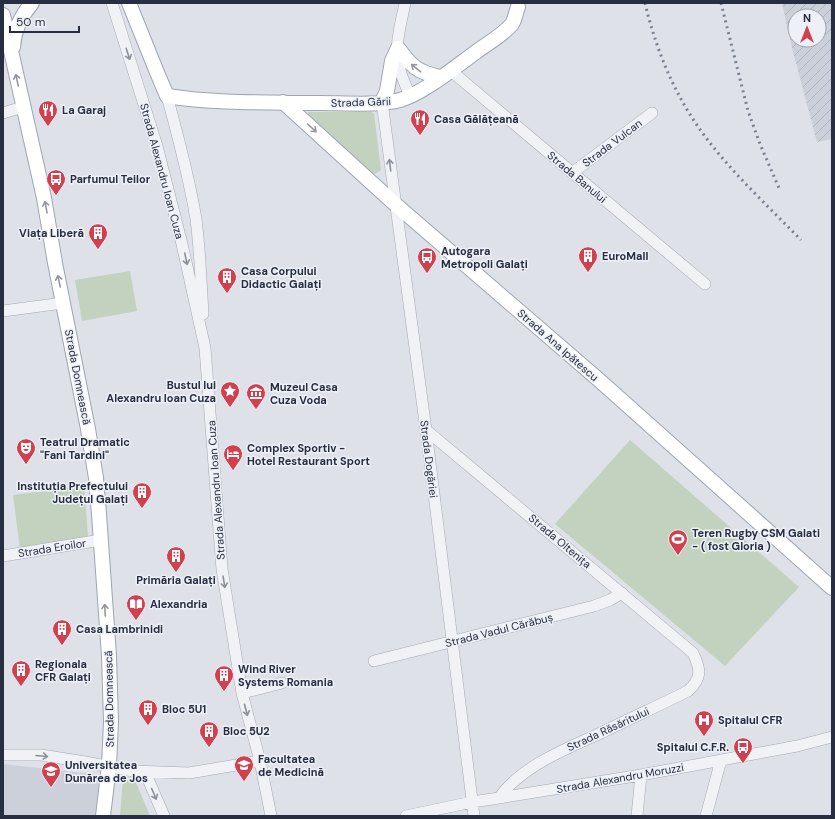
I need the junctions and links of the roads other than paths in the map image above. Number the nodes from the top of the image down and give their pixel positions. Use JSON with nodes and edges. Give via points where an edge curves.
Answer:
{"nodes":[{"id":1,"x":32,"y":3,"type":"edge"},
{"id":2,"x":112,"y":3,"type":"edge"},
{"id":3,"x":129,"y":3,"type":"edge"},
{"id":4,"x":405,"y":3,"type":"edge"},
{"id":5,"x":518,"y":7,"type":"dead end"},
{"id":6,"x":3,"y":15,"type":"edge"},
{"id":7,"x":398,"y":48,"type":"junction"},
{"id":8,"x":13,"y":59,"type":"junction"},
{"id":9,"x":445,"y":74,"type":"junction"},
{"id":10,"x":167,"y":96,"type":"junction"},
{"id":11,"x":410,"y":96,"type":"junction"},
{"id":12,"x":283,"y":102,"type":"junction"},
{"id":13,"x":382,"y":102,"type":"junction"},
{"id":14,"x":23,"y":107,"type":"junction"},
{"id":15,"x":652,"y":112,"type":"dead end"},
{"id":16,"x":3,"y":113,"type":"edge"},
{"id":17,"x":572,"y":173,"type":"junction"},
{"id":18,"x":395,"y":204,"type":"junction"},
{"id":19,"x":705,"y":284,"type":"dead end"},
{"id":20,"x":63,"y":303,"type":"junction"},
{"id":21,"x":3,"y":311,"type":"edge"},
{"id":22,"x":205,"y":348,"type":"junction"},
{"id":23,"x":426,"y":430,"type":"junction"},
{"id":24,"x":101,"y":540,"type":"junction"},
{"id":25,"x":3,"y":556,"type":"edge"},
{"id":26,"x":832,"y":588,"type":"edge"},
{"id":27,"x":622,"y":593,"type":"junction"},
{"id":28,"x":452,"y":642,"type":"junction"},
{"id":29,"x":693,"y":653,"type":"joint"},
{"id":30,"x":374,"y":661,"type":"dead end"},
{"id":31,"x":282,"y":683,"type":"dead end"},
{"id":32,"x":242,"y":693,"type":"junction"},
{"id":33,"x":832,"y":737,"type":"edge"},
{"id":34,"x":3,"y":755,"type":"edge"},
{"id":35,"x":721,"y":760,"type":"junction"},
{"id":36,"x":260,"y":761,"type":"junction"},
{"id":37,"x":109,"y":766,"type":"junction"},
{"id":38,"x":145,"y":772,"type":"junction"},
{"id":39,"x":641,"y":775,"type":"junction"},
{"id":40,"x":499,"y":798,"type":"junction"},
{"id":41,"x":472,"y":802,"type":"junction"},
{"id":42,"x":103,"y":816,"type":"edge"},
{"id":43,"x":164,"y":816,"type":"edge"},
{"id":44,"x":271,"y":816,"type":"edge"},
{"id":45,"x":406,"y":816,"type":"edge"},
{"id":46,"x":474,"y":816,"type":"edge"},
{"id":47,"x":637,"y":816,"type":"edge"},
{"id":48,"x":706,"y":816,"type":"edge"}],
"edges":[{"from":1,"to":8,"type":"main road","via":[[18,22],[14,36]]},
{"from":2,"to":22,"type":"street","name":"Strada Alexandru Ioan Cuza","one_way":true,"via":[[157,146]]},
{"from":3,"to":10,"type":"main road"},
{"from":4,"to":7,"type":"street"},
{"from":5,"to":9,"type":"main road","name":"Strada Gării","via":[[512,23],[501,34]]},
{"from":6,"to":8,"type":"main road","name":"Strada Domnească"},
{"from":9,"to":7,"type":"main road","one_way":true,"via":[[419,72]]},
{"from":7,"to":11,"type":"street","via":[[399,66]]},
{"from":7,"to":13,"type":"main road","via":[[392,61],[387,91]]},
{"from":14,"to":8,"type":"main road","name":"Strada Domnească","one_way":true},
{"from":9,"to":11,"type":"main road","name":"Strada Gării"},
{"from":9,"to":17,"type":"street","name":"Strada Banului"},
{"from":10,"to":12,"type":"main road","name":"Strada Gării"},
{"from":10,"to":22,"type":"street","via":[[196,218]]},
{"from":11,"to":13,"type":"main road","name":"Strada Gării"},
{"from":12,"to":13,"type":"main road","name":"Strada Gării"},
{"from":12,"to":18,"type":"main road","name":"Strada Ana Ipătescu","one_way":true},
{"from":18,"to":13,"type":"street","name":"Strada Dogăriei","one_way":true},
{"from":14,"to":16,"type":"street"},
{"from":20,"to":14,"type":"main road","name":"Strada Domnească","one_way":true,"via":[[44,198]]},
{"from":15,"to":17,"type":"street","name":"Strada Vulcan"},
{"from":17,"to":19,"type":"street","name":"Strada Banului"},
{"from":18,"to":23,"type":"street","name":"Strada Dogăriei"},
{"from":18,"to":26,"type":"main road","name":"Strada Ana Ipătescu","via":[[599,380]]},
{"from":20,"to":21,"type":"street"},
{"from":20,"to":24,"type":"main road","name":"Strada Domnească","via":[[88,429]]},
{"from":22,"to":32,"type":"street","name":"Strada Alexandru Ioan Cuza","one_way":true,"via":[[222,568]]},
{"from":23,"to":27,"type":"street","name":"Strada Oltenița"},
{"from":23,"to":28,"type":"street","name":"Strada Dogăriei"},
{"from":24,"to":25,"type":"street","name":"Strada Eroilor"},
{"from":37,"to":24,"type":"main road","name":"Strada Domnească","one_way":true,"via":[[111,697]]},
{"from":27,"to":28,"type":"street","name":"Strada Vadul Cărăbuș","via":[[594,606]]},
{"from":27,"to":29,"type":"street","name":"Strada Oltenița"},
{"from":28,"to":30,"type":"street","name":"Strada Vadul Cărăbuș"},
{"from":28,"to":41,"type":"street","name":"Strada Dogăriei"},
{"from":29,"to":40,"type":"street","name":"Strada Răsăritului","via":[[699,672],[697,683],[688,691],[566,749],[518,777]]},
{"from":31,"to":32,"type":"street"},
{"from":32,"to":36,"type":"street","name":"Strada Alexandru Ioan Cuza","one_way":true},
{"from":33,"to":35,"type":"street","name":"Strada Alexandru Moruzzi"},
{"from":34,"to":37,"type":"street","one_way":true,"via":[[41,755]]},
{"from":35,"to":39,"type":"street","name":"Strada Alexandru Moruzzi"},
{"from":35,"to":48,"type":"street"},
{"from":36,"to":38,"type":"street","via":[[189,773]]},
{"from":36,"to":44,"type":"street","name":"Strada Alexandru Ioan Cuza"},
{"from":37,"to":38,"type":"street"},
{"from":37,"to":42,"type":"main road","name":"Strada Domnească"},
{"from":38,"to":43,"type":"street","one_way":true},
{"from":39,"to":40,"type":"street","name":"Strada Alexandru Moruzzi"},
{"from":39,"to":47,"type":"street"},
{"from":40,"to":41,"type":"street","name":"Strada Alexandru Moruzzi"},
{"from":41,"to":45,"type":"street","name":"Strada Alexandru Moruzzi"},
{"from":41,"to":46,"type":"street","name":"Strada Dogăriei"}]}
